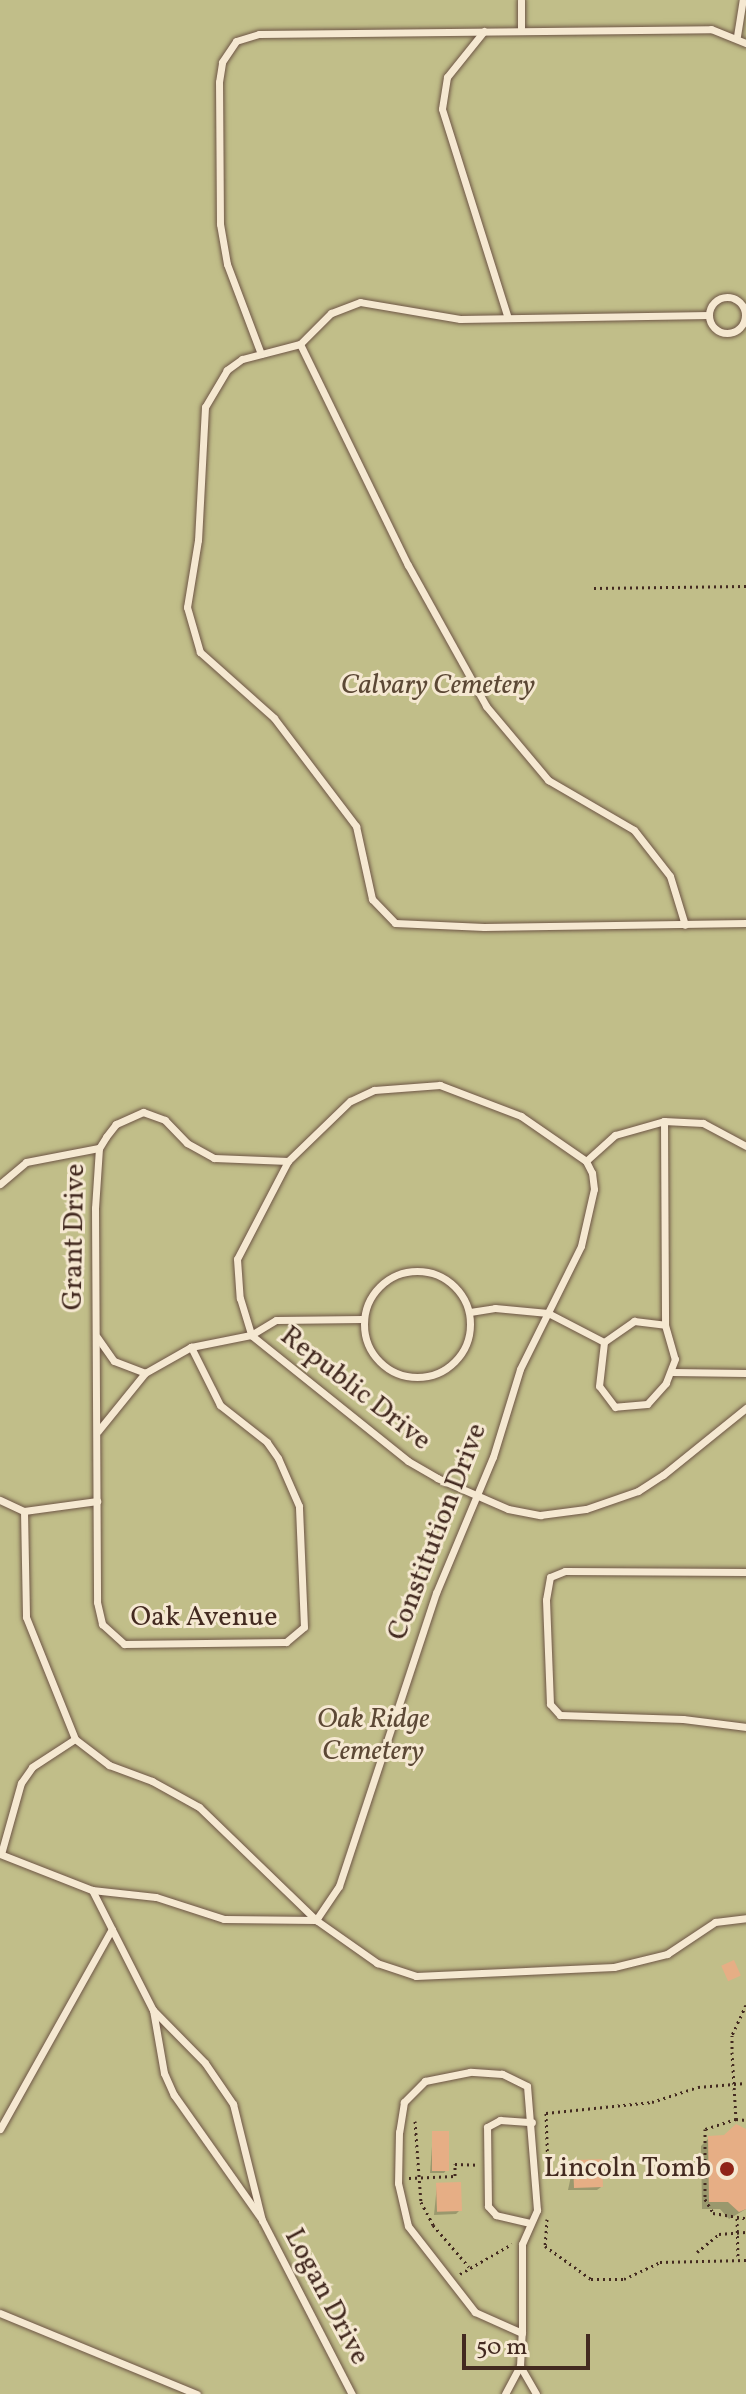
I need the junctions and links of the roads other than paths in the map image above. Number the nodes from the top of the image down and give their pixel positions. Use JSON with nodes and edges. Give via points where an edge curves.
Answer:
{"nodes":[{"id":1,"x":521,"y":0,"type":"edge"},
{"id":2,"x":743,"y":0,"type":"edge"},
{"id":3,"x":521,"y":30,"type":"junction"},
{"id":4,"x":484,"y":31,"type":"junction"},
{"id":5,"x":737,"y":36,"type":"junction"},
{"id":6,"x":746,"y":43,"type":"edge"},
{"id":7,"x":709,"y":315,"type":"junction"},
{"id":8,"x":746,"y":315,"type":"edge"},
{"id":9,"x":508,"y":318,"type":"junction"},
{"id":10,"x":300,"y":344,"type":"junction"},
{"id":11,"x":261,"y":354,"type":"junction"},
{"id":12,"x":746,"y":923,"type":"edge"},
{"id":13,"x":685,"y":925,"type":"junction"},
{"id":14,"x":664,"y":1121,"type":"junction"},
{"id":15,"x":746,"y":1146,"type":"edge"},
{"id":16,"x":99,"y":1148,"type":"junction"},
{"id":17,"x":288,"y":1161,"type":"junction"},
{"id":18,"x":586,"y":1161,"type":"junction"},
{"id":19,"x":0,"y":1184,"type":"edge"},
{"id":20,"x":470,"y":1312,"type":"junction"},
{"id":21,"x":548,"y":1313,"type":"junction"},
{"id":22,"x":363,"y":1319,"type":"junction"},
{"id":23,"x":665,"y":1325,"type":"junction"},
{"id":24,"x":95,"y":1335,"type":"junction"},
{"id":25,"x":251,"y":1335,"type":"junction"},
{"id":26,"x":604,"y":1342,"type":"junction"},
{"id":27,"x":191,"y":1347,"type":"junction"},
{"id":28,"x":672,"y":1372,"type":"junction"},
{"id":29,"x":145,"y":1373,"type":"junction"},
{"id":30,"x":746,"y":1373,"type":"edge"},
{"id":31,"x":746,"y":1408,"type":"edge"},
{"id":32,"x":97,"y":1432,"type":"junction"},
{"id":33,"x":473,"y":1495,"type":"junction"},
{"id":34,"x":0,"y":1500,"type":"edge"},
{"id":35,"x":97,"y":1501,"type":"junction"},
{"id":36,"x":24,"y":1511,"type":"junction"},
{"id":37,"x":746,"y":1572,"type":"edge"},
{"id":38,"x":111,"y":1637,"type":"joint"},
{"id":39,"x":746,"y":1727,"type":"edge"},
{"id":40,"x":75,"y":1739,"type":"junction"},
{"id":41,"x":0,"y":1854,"type":"edge"},
{"id":42,"x":92,"y":1890,"type":"junction"},
{"id":43,"x":746,"y":1918,"type":"edge"},
{"id":44,"x":316,"y":1920,"type":"junction"},
{"id":45,"x":112,"y":1929,"type":"junction"},
{"id":46,"x":153,"y":2010,"type":"junction"},
{"id":47,"x":532,"y":2122,"type":"junction"},
{"id":48,"x":0,"y":2129,"type":"edge"},
{"id":49,"x":262,"y":2220,"type":"junction"},
{"id":50,"x":530,"y":2223,"type":"junction"},
{"id":51,"x":0,"y":2313,"type":"edge"},
{"id":52,"x":522,"y":2333,"type":"junction"},
{"id":53,"x":520,"y":2366,"type":"junction"},
{"id":54,"x":197,"y":2394,"type":"edge"},
{"id":55,"x":352,"y":2394,"type":"edge"},
{"id":56,"x":505,"y":2394,"type":"edge"},
{"id":57,"x":536,"y":2394,"type":"edge"}],
"edges":[{"from":1,"to":3,"type":"lane"},
{"from":2,"to":5,"type":"lane"},
{"from":3,"to":4,"type":"lane"},
{"from":3,"to":5,"type":"lane","via":[[711,29]]},
{"from":4,"to":9,"type":"lane","via":[[447,77],[442,109]]},
{"from":4,"to":11,"type":"lane","via":[[259,34],[228,49],[216,111],[220,224],[227,264]]},
{"from":5,"to":6,"type":"lane"},
{"from":7,"to":8,"type":"lane","via":[[716,329],[727,333],[738,329]]},
{"from":7,"to":8,"type":"lane","via":[[713,303],[730,298],[741,303]]},
{"from":7,"to":9,"type":"lane"},
{"from":9,"to":10,"type":"lane","via":[[460,319],[360,302],[331,313]]},
{"from":10,"to":11,"type":"lane"},
{"from":10,"to":13,"type":"lane","via":[[408,565],[486,706],[548,780],[634,830],[670,876]]},
{"from":11,"to":13,"type":"lane","via":[[227,370],[205,407],[198,540],[187,619],[200,652],[274,718],[356,826],[378,909],[407,927]]},
{"from":12,"to":13,"type":"lane"},
{"from":14,"to":15,"type":"lane","via":[[703,1123]]},
{"from":14,"to":18,"type":"lane","via":[[615,1135]]},
{"from":14,"to":23,"type":"lane"},
{"from":16,"to":17,"type":"lane","name":"Grant Drive","via":[[116,1124],[143,1112],[165,1120],[187,1143],[214,1158]]},
{"from":16,"to":19,"type":"lane","via":[[26,1162]]},
{"from":16,"to":24,"type":"lane","name":"Grant Drive"},
{"from":17,"to":18,"type":"lane","via":[[350,1101],[374,1090],[414,1084],[454,1089],[502,1107]]},
{"from":17,"to":25,"type":"lane","name":"Republic Drive","via":[[237,1259],[240,1298]]},
{"from":18,"to":21,"type":"lane","name":"Constitution Drive","via":[[594,1189],[581,1246]]},
{"from":20,"to":21,"type":"lane"},
{"from":20,"to":22,"type":"lane","via":[[462,1294],[446,1279],[419,1270],[386,1281],[370,1298]]},
{"from":20,"to":22,"type":"lane","via":[[469,1341],[460,1358],[432,1376],[395,1373],[377,1359]]},
{"from":21,"to":26,"type":"lane"},
{"from":21,"to":33,"type":"lane","name":"Constitution Drive","via":[[520,1369],[499,1442]]},
{"from":22,"to":25,"type":"lane","via":[[276,1320]]},
{"from":23,"to":26,"type":"lane","via":[[634,1321]]},
{"from":23,"to":28,"type":"lane","via":[[675,1359]]},
{"from":24,"to":29,"type":"lane","via":[[114,1361]]},
{"from":24,"to":32,"type":"lane","name":"Grant Drive"},
{"from":25,"to":27,"type":"lane"},
{"from":25,"to":33,"type":"lane","name":"Republic Drive","via":[[408,1461]]},
{"from":26,"to":28,"type":"lane","via":[[599,1386],[615,1407],[647,1404]]},
{"from":27,"to":29,"type":"lane"},
{"from":27,"to":38,"type":"lane","name":"Oak Avenue","via":[[214,1396],[267,1442],[290,1479],[303,1546],[304,1627],[286,1642],[124,1644]]},
{"from":28,"to":30,"type":"lane"},
{"from":29,"to":32,"type":"lane"},
{"from":31,"to":33,"type":"lane","name":"Republic Drive","via":[[682,1463],[614,1501],[540,1515]]},
{"from":32,"to":35,"type":"lane","name":"Grant Drive"},
{"from":33,"to":44,"type":"lane","name":"Constitution Drive","via":[[339,1886]]},
{"from":34,"to":36,"type":"lane"},
{"from":35,"to":36,"type":"lane"},
{"from":35,"to":38,"type":"lane","name":"Grant Drive","via":[[97,1602]]},
{"from":36,"to":40,"type":"lane","via":[[26,1617]]},
{"from":37,"to":39,"type":"lane","via":[[565,1571],[550,1577],[546,1600],[550,1704],[560,1715]]},
{"from":40,"to":41,"type":"lane","via":[[32,1767],[21,1783]]},
{"from":40,"to":44,"type":"lane","via":[[109,1765],[199,1807]]},
{"from":41,"to":42,"type":"lane"},
{"from":42,"to":44,"type":"lane","via":[[123,1889],[252,1923]]},
{"from":42,"to":45,"type":"lane","name":"Logan Drive"},
{"from":43,"to":44,"type":"lane","via":[[715,1922],[667,1954],[645,1961],[466,1976],[416,1976],[377,1963]]},
{"from":45,"to":46,"type":"lane","name":"Logan Drive"},
{"from":45,"to":48,"type":"lane"},
{"from":46,"to":49,"type":"lane","name":"Logan Drive","via":[[164,2073],[174,2095]]},
{"from":46,"to":49,"type":"lane","name":"Logan Drive","via":[[205,2063],[233,2104]]},
{"from":47,"to":50,"type":"lane","via":[[537,2210]]},
{"from":47,"to":50,"type":"lane","via":[[500,2120],[487,2127],[488,2206],[496,2215]]},
{"from":47,"to":52,"type":"lane","via":[[527,2086],[520,2080],[470,2072],[425,2081],[408,2093],[401,2108],[398,2182],[408,2226],[478,2315]]},
{"from":49,"to":55,"type":"lane","name":"Logan Drive"},
{"from":50,"to":52,"type":"lane","via":[[522,2244]]},
{"from":51,"to":54,"type":"lane"},
{"from":52,"to":53,"type":"lane"},
{"from":53,"to":56,"type":"lane"},
{"from":53,"to":57,"type":"lane"}]}
